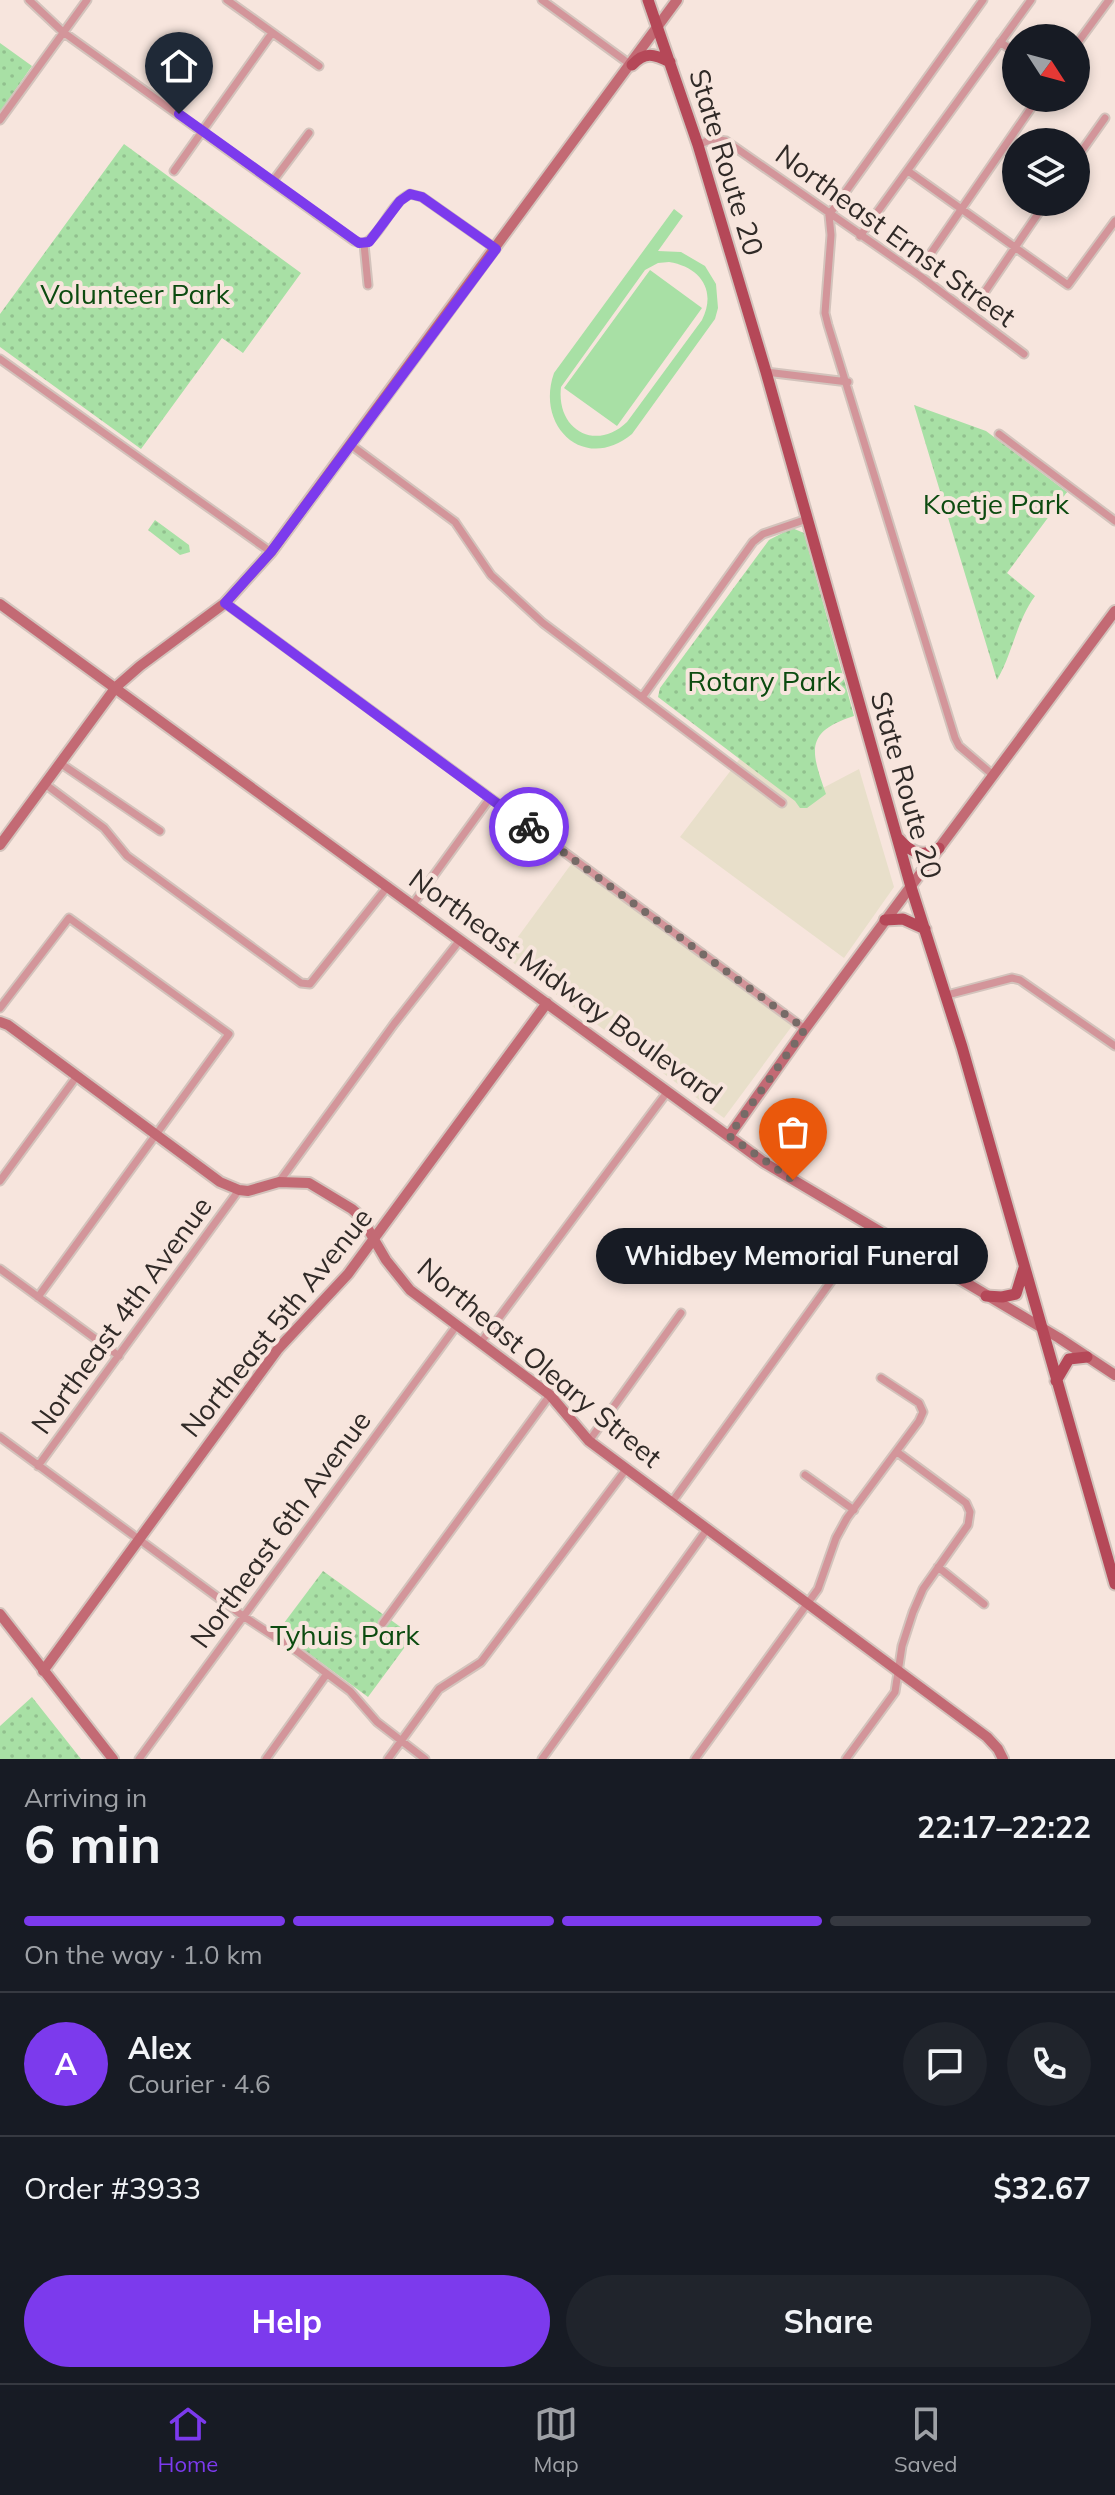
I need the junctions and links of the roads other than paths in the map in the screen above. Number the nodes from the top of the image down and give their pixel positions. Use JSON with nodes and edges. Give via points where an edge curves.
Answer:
{"nodes":[{"id":1,"x":29,"y":0,"type":"edge"},
{"id":2,"x":87,"y":0,"type":"edge"},
{"id":3,"x":227,"y":0,"type":"edge"},
{"id":4,"x":542,"y":0,"type":"edge"},
{"id":5,"x":648,"y":0,"type":"edge"},
{"id":6,"x":677,"y":0,"type":"edge"},
{"id":7,"x":983,"y":0,"type":"edge"},
{"id":8,"x":1031,"y":0,"type":"edge"},
{"id":9,"x":1109,"y":0,"type":"edge"},
{"id":10,"x":658,"y":26,"type":"junction"},
{"id":11,"x":1090,"y":26,"type":"edge"},
{"id":12,"x":63,"y":32,"type":"junction"},
{"id":13,"x":272,"y":33,"type":"junction"},
{"id":14,"x":1000,"y":42,"type":"joint"},
{"id":15,"x":670,"y":62,"type":"junction"},
{"id":16,"x":632,"y":65,"type":"junction"},
{"id":17,"x":319,"y":66,"type":"dead end"},
{"id":18,"x":1028,"y":112,"type":"edge"},
{"id":19,"x":1105,"y":118,"type":"dead end"},
{"id":20,"x":0,"y":120,"type":"edge"},
{"id":21,"x":203,"y":130,"type":"junction"},
{"id":22,"x":309,"y":133,"type":"dead end"},
{"id":23,"x":1090,"y":139,"type":"edge"},
{"id":24,"x":698,"y":145,"type":"junction"},
{"id":25,"x":174,"y":171,"type":"dead end"},
{"id":26,"x":908,"y":171,"type":"junction"},
{"id":27,"x":273,"y":181,"type":"junction"},
{"id":28,"x":961,"y":209,"type":"junction"},
{"id":29,"x":829,"y":215,"type":"junction"},
{"id":30,"x":1036,"y":216,"type":"edge"},
{"id":31,"x":1115,"y":221,"type":"edge"},
{"id":32,"x":860,"y":236,"type":"junction"},
{"id":33,"x":364,"y":244,"type":"junction"},
{"id":34,"x":1014,"y":247,"type":"junction"},
{"id":35,"x":496,"y":249,"type":"junction"},
{"id":36,"x":927,"y":259,"type":"dead end"},
{"id":37,"x":368,"y":285,"type":"dead end"},
{"id":38,"x":980,"y":299,"type":"dead end"},
{"id":39,"x":1024,"y":354,"type":"dead end"},
{"id":40,"x":0,"y":359,"type":"edge"},
{"id":41,"x":766,"y":372,"type":"junction"},
{"id":42,"x":848,"y":382,"type":"junction"},
{"id":43,"x":999,"y":434,"type":"dead end"},
{"id":44,"x":351,"y":445,"type":"junction"},
{"id":45,"x":807,"y":519,"type":"junction"},
{"id":46,"x":1115,"y":521,"type":"edge"},
{"id":47,"x":271,"y":552,"type":"junction"},
{"id":48,"x":225,"y":603,"type":"junction"},
{"id":49,"x":0,"y":604,"type":"edge"},
{"id":50,"x":1115,"y":611,"type":"edge"},
{"id":51,"x":116,"y":687,"type":"junction"},
{"id":52,"x":643,"y":696,"type":"junction"},
{"id":53,"x":60,"y":763,"type":"junction"},
{"id":54,"x":993,"y":775,"type":"junction"},
{"id":55,"x":45,"y":784,"type":"junction"},
{"id":56,"x":490,"y":798,"type":"junction"},
{"id":57,"x":782,"y":803,"type":"dead end"},
{"id":58,"x":160,"y":831,"type":"dead end"},
{"id":59,"x":896,"y":835,"type":"junction"},
{"id":60,"x":0,"y":845,"type":"edge"},
{"id":61,"x":939,"y":848,"type":"junction"},
{"id":62,"x":388,"y":886,"type":"junction"},
{"id":63,"x":911,"y":887,"type":"junction"},
{"id":64,"x":413,"y":904,"type":"junction"},
{"id":65,"x":885,"y":920,"type":"junction"},
{"id":66,"x":925,"y":929,"type":"junction"},
{"id":67,"x":460,"y":940,"type":"junction"},
{"id":68,"x":947,"y":995,"type":"junction"},
{"id":69,"x":547,"y":1003,"type":"junction"},
{"id":70,"x":0,"y":1008,"type":"edge"},
{"id":71,"x":0,"y":1022,"type":"edge"},
{"id":72,"x":805,"y":1029,"type":"junction"},
{"id":73,"x":1115,"y":1046,"type":"edge"},
{"id":74,"x":77,"y":1076,"type":"junction"},
{"id":75,"x":668,"y":1091,"type":"junction"},
{"id":76,"x":157,"y":1136,"type":"junction"},
{"id":77,"x":729,"y":1136,"type":"junction"},
{"id":78,"x":0,"y":1181,"type":"edge"},
{"id":79,"x":279,"y":1182,"type":"junction"},
{"id":80,"x":239,"y":1190,"type":"junction"},
{"id":81,"x":871,"y":1226,"type":"junction"},
{"id":82,"x":375,"y":1239,"type":"junction"},
{"id":83,"x":1025,"y":1267,"type":"junction"},
{"id":84,"x":0,"y":1269,"type":"edge"},
{"id":85,"x":986,"y":1296,"type":"junction"},
{"id":86,"x":38,"y":1297,"type":"junction"},
{"id":87,"x":681,"y":1313,"type":"dead end"},
{"id":88,"x":457,"y":1325,"type":"junction"},
{"id":89,"x":1042,"y":1328,"type":"junction"},
{"id":90,"x":481,"y":1342,"type":"junction"},
{"id":91,"x":119,"y":1356,"type":"junction"},
{"id":92,"x":1087,"y":1357,"type":"junction"},
{"id":93,"x":1115,"y":1375,"type":"edge"},
{"id":94,"x":881,"y":1378,"type":"dead end"},
{"id":95,"x":1056,"y":1381,"type":"junction"},
{"id":96,"x":550,"y":1395,"type":"junction"},
{"id":97,"x":0,"y":1437,"type":"edge"},
{"id":98,"x":589,"y":1441,"type":"junction"},
{"id":99,"x":897,"y":1452,"type":"junction"},
{"id":100,"x":38,"y":1466,"type":"junction"},
{"id":101,"x":627,"y":1468,"type":"junction"},
{"id":102,"x":805,"y":1475,"type":"dead end"},
{"id":103,"x":672,"y":1502,"type":"junction"},
{"id":104,"x":854,"y":1510,"type":"junction"},
{"id":105,"x":708,"y":1528,"type":"junction"},
{"id":106,"x":138,"y":1539,"type":"junction"},
{"id":107,"x":938,"y":1567,"type":"junction"},
{"id":108,"x":1115,"y":1584,"type":"edge"},
{"id":109,"x":807,"y":1603,"type":"junction"},
{"id":110,"x":984,"y":1604,"type":"dead end"},
{"id":111,"x":0,"y":1614,"type":"edge"},
{"id":112,"x":243,"y":1616,"type":"junction"},
{"id":113,"x":383,"y":1623,"type":"dead end"},
{"id":114,"x":43,"y":1671,"type":"junction"},
{"id":115,"x":899,"y":1672,"type":"junction"},
{"id":116,"x":326,"y":1675,"type":"junction"},
{"id":117,"x":401,"y":1741,"type":"junction"},
{"id":118,"x":113,"y":1759,"type":"edge"},
{"id":119,"x":139,"y":1759,"type":"edge"},
{"id":120,"x":266,"y":1759,"type":"edge"},
{"id":121,"x":388,"y":1759,"type":"edge"},
{"id":122,"x":425,"y":1759,"type":"edge"},
{"id":123,"x":542,"y":1759,"type":"edge"},
{"id":124,"x":695,"y":1759,"type":"edge"},
{"id":125,"x":846,"y":1759,"type":"edge"},
{"id":126,"x":1003,"y":1759,"type":"edge"}],
"edges":[{"from":1,"to":12,"type":"street"},
{"from":2,"to":12,"type":"street"},
{"from":3,"to":13,"type":"street"},
{"from":4,"to":16,"type":"street"},
{"from":5,"to":10,"type":"main road","name":"State Route 20"},
{"from":6,"to":10,"type":"street"},
{"from":7,"to":29,"type":"street"},
{"from":8,"to":14,"type":"street"},
{"from":9,"to":11,"type":"street"},
{"from":10,"to":15,"type":"main road","name":"State Route 20"},
{"from":10,"to":16,"type":"street"},
{"from":12,"to":20,"type":"street"},
{"from":12,"to":21,"type":"street"},
{"from":13,"to":17,"type":"street"},
{"from":13,"to":21,"type":"street"},
{"from":14,"to":26,"type":"street"},
{"from":15,"to":16,"type":"main road","via":[[646,54]]},
{"from":15,"to":24,"type":"main road","name":"State Route 20"},
{"from":16,"to":35,"type":"street"},
{"from":18,"to":28,"type":"street"},
{"from":19,"to":23,"type":"street"},
{"from":21,"to":25,"type":"street"},
{"from":21,"to":27,"type":"street"},
{"from":22,"to":27,"type":"street"},
{"from":24,"to":29,"type":"street","name":"Northeast Ernst Street","via":[[726,141]]},
{"from":24,"to":41,"type":"main road","name":"State Route 20"},
{"from":26,"to":28,"type":"street"},
{"from":26,"to":32,"type":"street"},
{"from":27,"to":33,"type":"street"},
{"from":28,"to":34,"type":"street"},
{"from":28,"to":36,"type":"street"},
{"from":29,"to":32,"type":"street","name":"Northeast Ernst Street"},
{"from":29,"to":42,"type":"street","via":[[825,313]]},
{"from":30,"to":34,"type":"street"},
{"from":31,"to":34,"type":"street","via":[[1068,285]]},
{"from":32,"to":39,"type":"street","name":"Northeast Ernst Street"},
{"from":33,"to":35,"type":"street","via":[[410,194]]},
{"from":33,"to":37,"type":"street"},
{"from":34,"to":38,"type":"street"},
{"from":35,"to":44,"type":"street"},
{"from":40,"to":47,"type":"street"},
{"from":41,"to":42,"type":"street"},
{"from":41,"to":45,"type":"main road","name":"State Route 20"},
{"from":42,"to":54,"type":"street","via":[[955,738]]},
{"from":43,"to":46,"type":"street"},
{"from":44,"to":47,"type":"street"},
{"from":44,"to":52,"type":"street","via":[[445,513],[491,575],[518,601]]},
{"from":45,"to":52,"type":"street","via":[[753,542]]},
{"from":45,"to":59,"type":"main road","name":"State Route 20"},
{"from":47,"to":48,"type":"street"},
{"from":48,"to":51,"type":"street"},
{"from":48,"to":56,"type":"street"},
{"from":49,"to":51,"type":"street","name":"Northeast Midway Boulevard"},
{"from":50,"to":54,"type":"street"},
{"from":51,"to":53,"type":"street"},
{"from":51,"to":62,"type":"street","name":"Northeast Midway Boulevard"},
{"from":52,"to":57,"type":"street"},
{"from":53,"to":55,"type":"street"},
{"from":53,"to":58,"type":"street"},
{"from":54,"to":61,"type":"street"},
{"from":55,"to":60,"type":"street"},
{"from":55,"to":62,"type":"street","via":[[104,828],[127,856],[301,983],[310,984]]},
{"from":56,"to":64,"type":"street"},
{"from":56,"to":72,"type":"street"},
{"from":59,"to":61,"type":"main road","via":[[918,854]]},
{"from":59,"to":63,"type":"main road","name":"State Route 20"},
{"from":61,"to":63,"type":"street"},
{"from":62,"to":64,"type":"street","name":"Northeast Midway Boulevard"},
{"from":63,"to":65,"type":"street"},
{"from":63,"to":66,"type":"main road","name":"State Route 20"},
{"from":64,"to":67,"type":"street","name":"Northeast Midway Boulevard"},
{"from":65,"to":66,"type":"main road","via":[[903,919]]},
{"from":65,"to":72,"type":"street"},
{"from":66,"to":68,"type":"main road","name":"State Route 20"},
{"from":67,"to":69,"type":"street","name":"Northeast Midway Boulevard"},
{"from":67,"to":79,"type":"street"},
{"from":68,"to":73,"type":"street","via":[[1020,980]]},
{"from":68,"to":83,"type":"main road","name":"State Route 20"},
{"from":69,"to":75,"type":"street","name":"Northeast Midway Boulevard"},
{"from":69,"to":82,"type":"street","name":"Northeast 5th Avenue"},
{"from":70,"to":76,"type":"street","via":[[69,918],[229,1034]]},
{"from":71,"to":74,"type":"street"},
{"from":72,"to":77,"type":"street"},
{"from":74,"to":76,"type":"street"},
{"from":74,"to":78,"type":"street"},
{"from":75,"to":77,"type":"street","name":"Northeast Midway Boulevard"},
{"from":75,"to":90,"type":"street"},
{"from":76,"to":80,"type":"street"},
{"from":76,"to":86,"type":"street"},
{"from":77,"to":81,"type":"street","name":"Northeast Midway Boulevard"},
{"from":79,"to":80,"type":"street","name":"Northeast Oleary Street"},
{"from":79,"to":82,"type":"street","name":"Northeast Oleary Street","via":[[318,1187],[361,1217]]},
{"from":80,"to":91,"type":"street","name":"Northeast 4th Avenue"},
{"from":81,"to":85,"type":"street","name":"Northeast Midway Boulevard"},
{"from":81,"to":103,"type":"street"},
{"from":82,"to":88,"type":"street","name":"Northeast Oleary Street","via":[[410,1290]]},
{"from":82,"to":106,"type":"street","name":"Northeast 5th Avenue","via":[[278,1349]]},
{"from":83,"to":85,"type":"main road","via":[[1016,1294]]},
{"from":83,"to":89,"type":"main road","name":"State Route 20"},
{"from":84,"to":86,"type":"street"},
{"from":85,"to":89,"type":"street","name":"Northeast Midway Boulevard"},
{"from":86,"to":91,"type":"street"},
{"from":87,"to":98,"type":"street"},
{"from":88,"to":90,"type":"street","name":"Northeast Oleary Street"},
{"from":88,"to":112,"type":"street","name":"Northeast 6th Avenue"},
{"from":89,"to":92,"type":"street","name":"Northeast Midway Boulevard"},
{"from":89,"to":95,"type":"main road","name":"State Route 20"},
{"from":90,"to":96,"type":"street","name":"Northeast Oleary Street"},
{"from":91,"to":100,"type":"street","name":"Northeast 4th Avenue"},
{"from":92,"to":93,"type":"street","name":"Northeast Midway Boulevard"},
{"from":92,"to":95,"type":"main road","via":[[1069,1359]]},
{"from":94,"to":99,"type":"street","via":[[919,1403],[923,1412]]},
{"from":95,"to":108,"type":"main road","name":"State Route 20"},
{"from":96,"to":98,"type":"street","name":"Northeast Oleary Street"},
{"from":96,"to":113,"type":"street"},
{"from":97,"to":100,"type":"street"},
{"from":98,"to":101,"type":"street","name":"Northeast Oleary Street"},
{"from":99,"to":104,"type":"street"},
{"from":99,"to":107,"type":"street","via":[[966,1503],[970,1512],[968,1525]]},
{"from":100,"to":106,"type":"street"},
{"from":101,"to":103,"type":"street","name":"Northeast Oleary Street"},
{"from":101,"to":117,"type":"street","via":[[481,1662],[439,1689]]},
{"from":102,"to":104,"type":"street"},
{"from":103,"to":105,"type":"street","name":"Northeast Oleary Street"},
{"from":104,"to":109,"type":"street"},
{"from":105,"to":109,"type":"street","name":"Northeast Oleary Street"},
{"from":105,"to":123,"type":"street"},
{"from":106,"to":112,"type":"street"},
{"from":106,"to":114,"type":"street","name":"Northeast 5th Avenue"},
{"from":107,"to":110,"type":"street"},
{"from":107,"to":115,"type":"street","via":[[913,1612]]},
{"from":109,"to":115,"type":"street","name":"Northeast Oleary Street"},
{"from":109,"to":124,"type":"street"},
{"from":111,"to":114,"type":"street"},
{"from":112,"to":116,"type":"street"},
{"from":112,"to":119,"type":"street","name":"Northeast 6th Avenue"},
{"from":114,"to":118,"type":"street"},
{"from":115,"to":125,"type":"street","via":[[895,1692]]},
{"from":115,"to":126,"type":"street","name":"Northeast Oleary Street","via":[[987,1737]]},
{"from":116,"to":117,"type":"street"},
{"from":116,"to":120,"type":"street"},
{"from":117,"to":121,"type":"street"},
{"from":117,"to":122,"type":"street"}]}
